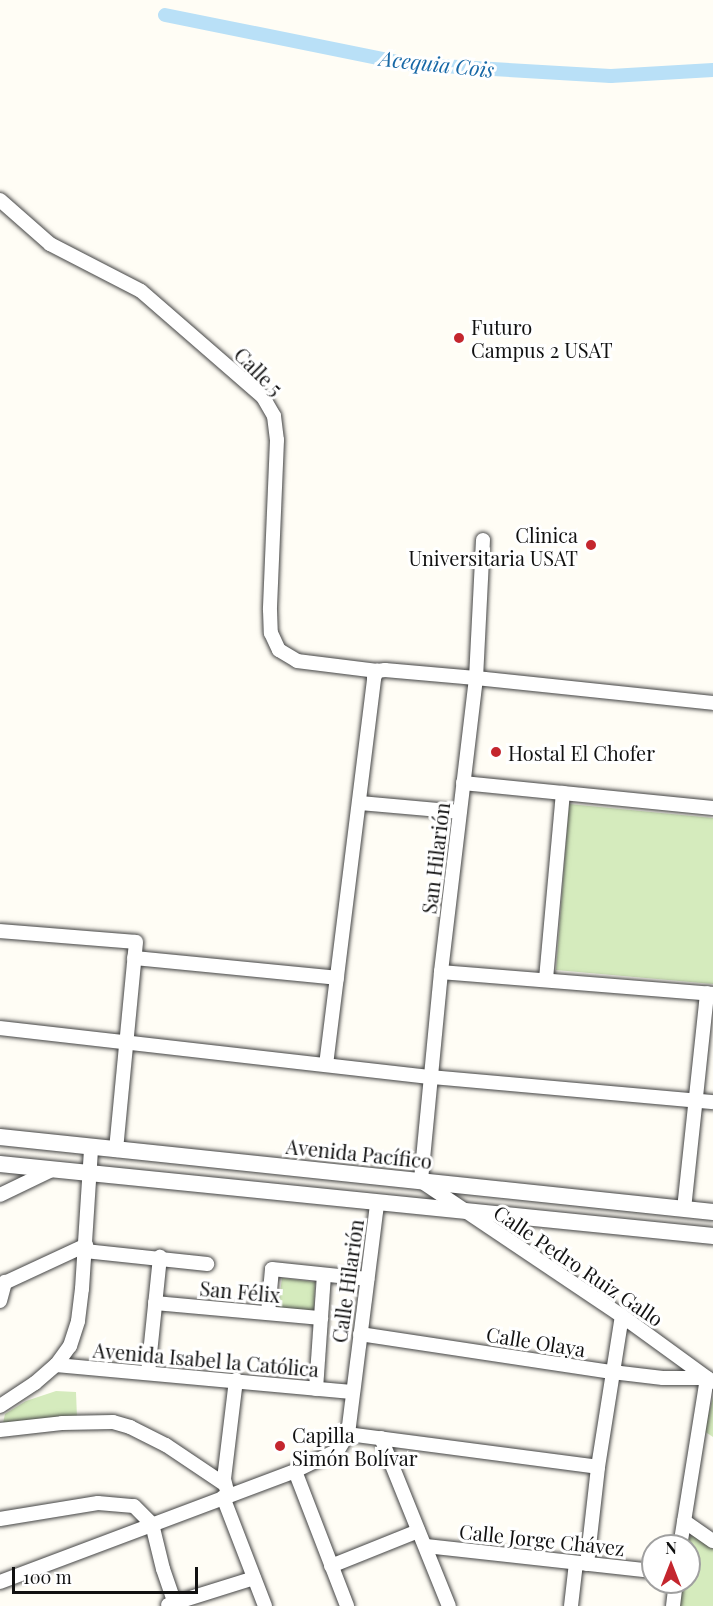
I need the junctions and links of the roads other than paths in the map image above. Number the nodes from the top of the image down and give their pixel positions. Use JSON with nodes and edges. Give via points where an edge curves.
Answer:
{"nodes":[{"id":1,"x":0,"y":200,"type":"edge"},
{"id":2,"x":483,"y":540,"type":"dead end"},
{"id":3,"x":377,"y":671,"type":"junction"},
{"id":4,"x":476,"y":678,"type":"junction"},
{"id":5,"x":713,"y":703,"type":"edge"},
{"id":6,"x":463,"y":783,"type":"junction"},
{"id":7,"x":563,"y":793,"type":"junction"},
{"id":8,"x":360,"y":803,"type":"junction"},
{"id":9,"x":713,"y":808,"type":"edge"},
{"id":10,"x":460,"y":812,"type":"junction"},
{"id":11,"x":0,"y":931,"type":"edge"},
{"id":12,"x":134,"y":958,"type":"junction"},
{"id":13,"x":441,"y":972,"type":"junction"},
{"id":14,"x":338,"y":978,"type":"junction"},
{"id":15,"x":546,"y":979,"type":"junction"},
{"id":16,"x":710,"y":994,"type":"edge"},
{"id":17,"x":0,"y":1028,"type":"edge"},
{"id":18,"x":126,"y":1041,"type":"junction"},
{"id":19,"x":326,"y":1065,"type":"junction"},
{"id":20,"x":431,"y":1077,"type":"junction"},
{"id":21,"x":695,"y":1100,"type":"junction"},
{"id":22,"x":713,"y":1102,"type":"edge"},
{"id":23,"x":0,"y":1137,"type":"edge"},
{"id":24,"x":91,"y":1148,"type":"junction"},
{"id":25,"x":116,"y":1150,"type":"junction"},
{"id":26,"x":0,"y":1164,"type":"edge"},
{"id":27,"x":52,"y":1170,"type":"junction"},
{"id":28,"x":89,"y":1174,"type":"junction"},
{"id":29,"x":422,"y":1180,"type":"junction"},
{"id":30,"x":0,"y":1195,"type":"edge"},
{"id":31,"x":377,"y":1204,"type":"junction"},
{"id":32,"x":684,"y":1209,"type":"junction"},
{"id":33,"x":713,"y":1212,"type":"edge"},
{"id":34,"x":469,"y":1213,"type":"junction"},
{"id":35,"x":713,"y":1236,"type":"edge"},
{"id":36,"x":86,"y":1248,"type":"junction"},
{"id":37,"x":159,"y":1258,"type":"junction"},
{"id":38,"x":207,"y":1264,"type":"dead end"},
{"id":39,"x":324,"y":1275,"type":"junction"},
{"id":40,"x":367,"y":1280,"type":"junction"},
{"id":41,"x":3,"y":1284,"type":"edge"},
{"id":42,"x":0,"y":1301,"type":"edge"},
{"id":43,"x":155,"y":1303,"type":"junction"},
{"id":44,"x":268,"y":1313,"type":"junction"},
{"id":45,"x":622,"y":1316,"type":"junction"},
{"id":46,"x":321,"y":1318,"type":"junction"},
{"id":47,"x":360,"y":1334,"type":"junction"},
{"id":48,"x":56,"y":1365,"type":"junction"},
{"id":49,"x":612,"y":1372,"type":"junction"},
{"id":50,"x":148,"y":1373,"type":"junction"},
{"id":51,"x":236,"y":1380,"type":"junction"},
{"id":52,"x":710,"y":1380,"type":"edge"},
{"id":53,"x":316,"y":1389,"type":"junction"},
{"id":54,"x":352,"y":1392,"type":"junction"},
{"id":55,"x":0,"y":1406,"type":"edge"},
{"id":56,"x":0,"y":1430,"type":"edge"},
{"id":57,"x":348,"y":1434,"type":"junction"},
{"id":58,"x":381,"y":1438,"type":"junction"},
{"id":59,"x":598,"y":1467,"type":"junction"},
{"id":60,"x":294,"y":1472,"type":"junction"},
{"id":61,"x":226,"y":1492,"type":"junction"},
{"id":62,"x":0,"y":1519,"type":"edge"},
{"id":63,"x":684,"y":1521,"type":"junction"},
{"id":64,"x":152,"y":1524,"type":"junction"},
{"id":65,"x":418,"y":1531,"type":"junction"},
{"id":66,"x":682,"y":1534,"type":"edge"},
{"id":67,"x":713,"y":1541,"type":"edge"},
{"id":68,"x":426,"y":1546,"type":"junction"},
{"id":69,"x":581,"y":1563,"type":"junction"},
{"id":70,"x":332,"y":1566,"type":"junction"},
{"id":71,"x":641,"y":1570,"type":"edge"},
{"id":72,"x":254,"y":1578,"type":"junction"},
{"id":73,"x":0,"y":1582,"type":"edge"},
{"id":74,"x":173,"y":1605,"type":"edge"},
{"id":75,"x":265,"y":1606,"type":"edge"},
{"id":76,"x":347,"y":1606,"type":"edge"},
{"id":77,"x":449,"y":1606,"type":"edge"},
{"id":78,"x":571,"y":1606,"type":"edge"}],
"edges":[{"from":1,"to":3,"type":"street","name":"Calle 5","via":[[50,244],[141,291],[263,397],[274,416],[277,440],[271,633],[279,650],[297,661]]},
{"from":2,"to":4,"type":"street","name":"San Hilarión"},
{"from":3,"to":4,"type":"street","name":"Calle 5"},
{"from":3,"to":8,"type":"street"},
{"from":4,"to":5,"type":"street","name":"Calle 5"},
{"from":4,"to":6,"type":"street","name":"San Hilarión"},
{"from":6,"to":7,"type":"street"},
{"from":6,"to":10,"type":"street","name":"San Hilarión"},
{"from":7,"to":9,"type":"street"},
{"from":7,"to":15,"type":"street"},
{"from":8,"to":10,"type":"street"},
{"from":8,"to":14,"type":"street"},
{"from":10,"to":13,"type":"street","name":"San Hilarión"},
{"from":11,"to":12,"type":"street","via":[[136,942]]},
{"from":12,"to":14,"type":"street"},
{"from":12,"to":18,"type":"street"},
{"from":13,"to":15,"type":"street"},
{"from":13,"to":20,"type":"street","name":"San Hilarión"},
{"from":14,"to":19,"type":"street"},
{"from":15,"to":16,"type":"street"},
{"from":16,"to":21,"type":"street"},
{"from":17,"to":18,"type":"street"},
{"from":18,"to":19,"type":"street"},
{"from":18,"to":25,"type":"street"},
{"from":19,"to":20,"type":"street"},
{"from":20,"to":21,"type":"street"},
{"from":20,"to":29,"type":"street","name":"San Hilarión"},
{"from":21,"to":22,"type":"street"},
{"from":21,"to":32,"type":"street"},
{"from":23,"to":24,"type":"street","name":"Avenida Pacífico"},
{"from":24,"to":25,"type":"street","name":"Avenida Pacífico"},
{"from":24,"to":28,"type":"street","name":"Avenida Isabel la Católica"},
{"from":25,"to":29,"type":"street","name":"Avenida Pacífico"},
{"from":26,"to":27,"type":"street"},
{"from":27,"to":28,"type":"street"},
{"from":27,"to":30,"type":"street"},
{"from":28,"to":31,"type":"street"},
{"from":28,"to":36,"type":"street","name":"Avenida Isabel la Católica"},
{"from":29,"to":32,"type":"street","name":"Avenida Pacífico"},
{"from":29,"to":34,"type":"street","name":"Calle Pedro Ruiz Gallo"},
{"from":31,"to":34,"type":"street"},
{"from":31,"to":40,"type":"street","name":"Calle Hilarión"},
{"from":32,"to":33,"type":"street","name":"Avenida Pacífico"},
{"from":34,"to":35,"type":"street"},
{"from":34,"to":45,"type":"street","name":"Calle Pedro Ruiz Gallo"},
{"from":36,"to":37,"type":"street"},
{"from":36,"to":41,"type":"street"},
{"from":36,"to":48,"type":"street","name":"Avenida Isabel la Católica","via":[[78,1321],[70,1346]]},
{"from":37,"to":38,"type":"street"},
{"from":37,"to":43,"type":"street"},
{"from":39,"to":40,"type":"street"},
{"from":39,"to":44,"type":"street","via":[[272,1269]]},
{"from":39,"to":46,"type":"street"},
{"from":40,"to":47,"type":"street","name":"Calle Hilarión"},
{"from":41,"to":42,"type":"street"},
{"from":43,"to":44,"type":"street","name":"San Félix"},
{"from":43,"to":50,"type":"street"},
{"from":44,"to":46,"type":"street","name":"San Félix"},
{"from":45,"to":49,"type":"street"},
{"from":45,"to":52,"type":"street","name":"Calle Pedro Ruiz Gallo"},
{"from":46,"to":53,"type":"street"},
{"from":47,"to":49,"type":"street","name":"Calle Olaya"},
{"from":47,"to":54,"type":"street","name":"Calle Hilarión"},
{"from":48,"to":50,"type":"street","name":"Avenida Isabel la Católica"},
{"from":48,"to":55,"type":"street","name":"Avenida Isabel la Católica"},
{"from":49,"to":52,"type":"street","name":"Calle Olaya"},
{"from":49,"to":59,"type":"street"},
{"from":50,"to":51,"type":"street","name":"Avenida Isabel la Católica"},
{"from":51,"to":53,"type":"street","name":"Avenida Isabel la Católica"},
{"from":51,"to":61,"type":"street"},
{"from":52,"to":63,"type":"street"},
{"from":53,"to":54,"type":"street","name":"Avenida Isabel la Católica"},
{"from":54,"to":57,"type":"street","name":"Calle Hilarión"},
{"from":56,"to":61,"type":"street","via":[[113,1422],[157,1440]]},
{"from":57,"to":58,"type":"street"},
{"from":57,"to":60,"type":"street","via":[[338,1450]]},
{"from":58,"to":59,"type":"street"},
{"from":58,"to":65,"type":"street"},
{"from":59,"to":69,"type":"street"},
{"from":60,"to":61,"type":"street"},
{"from":60,"to":70,"type":"street"},
{"from":61,"to":64,"type":"street"},
{"from":61,"to":72,"type":"street"},
{"from":62,"to":64,"type":"street","via":[[118,1503],[134,1506]]},
{"from":63,"to":66,"type":"street"},
{"from":63,"to":67,"type":"street"},
{"from":64,"to":73,"type":"street"},
{"from":64,"to":74,"type":"street"},
{"from":65,"to":68,"type":"street"},
{"from":65,"to":70,"type":"street"},
{"from":68,"to":69,"type":"street","name":"Calle Jorge Chávez"},
{"from":68,"to":77,"type":"street"},
{"from":69,"to":71,"type":"street","name":"Calle Jorge Chávez"},
{"from":69,"to":78,"type":"street"},
{"from":70,"to":76,"type":"street"},
{"from":72,"to":74,"type":"street"},
{"from":72,"to":75,"type":"street"}]}
